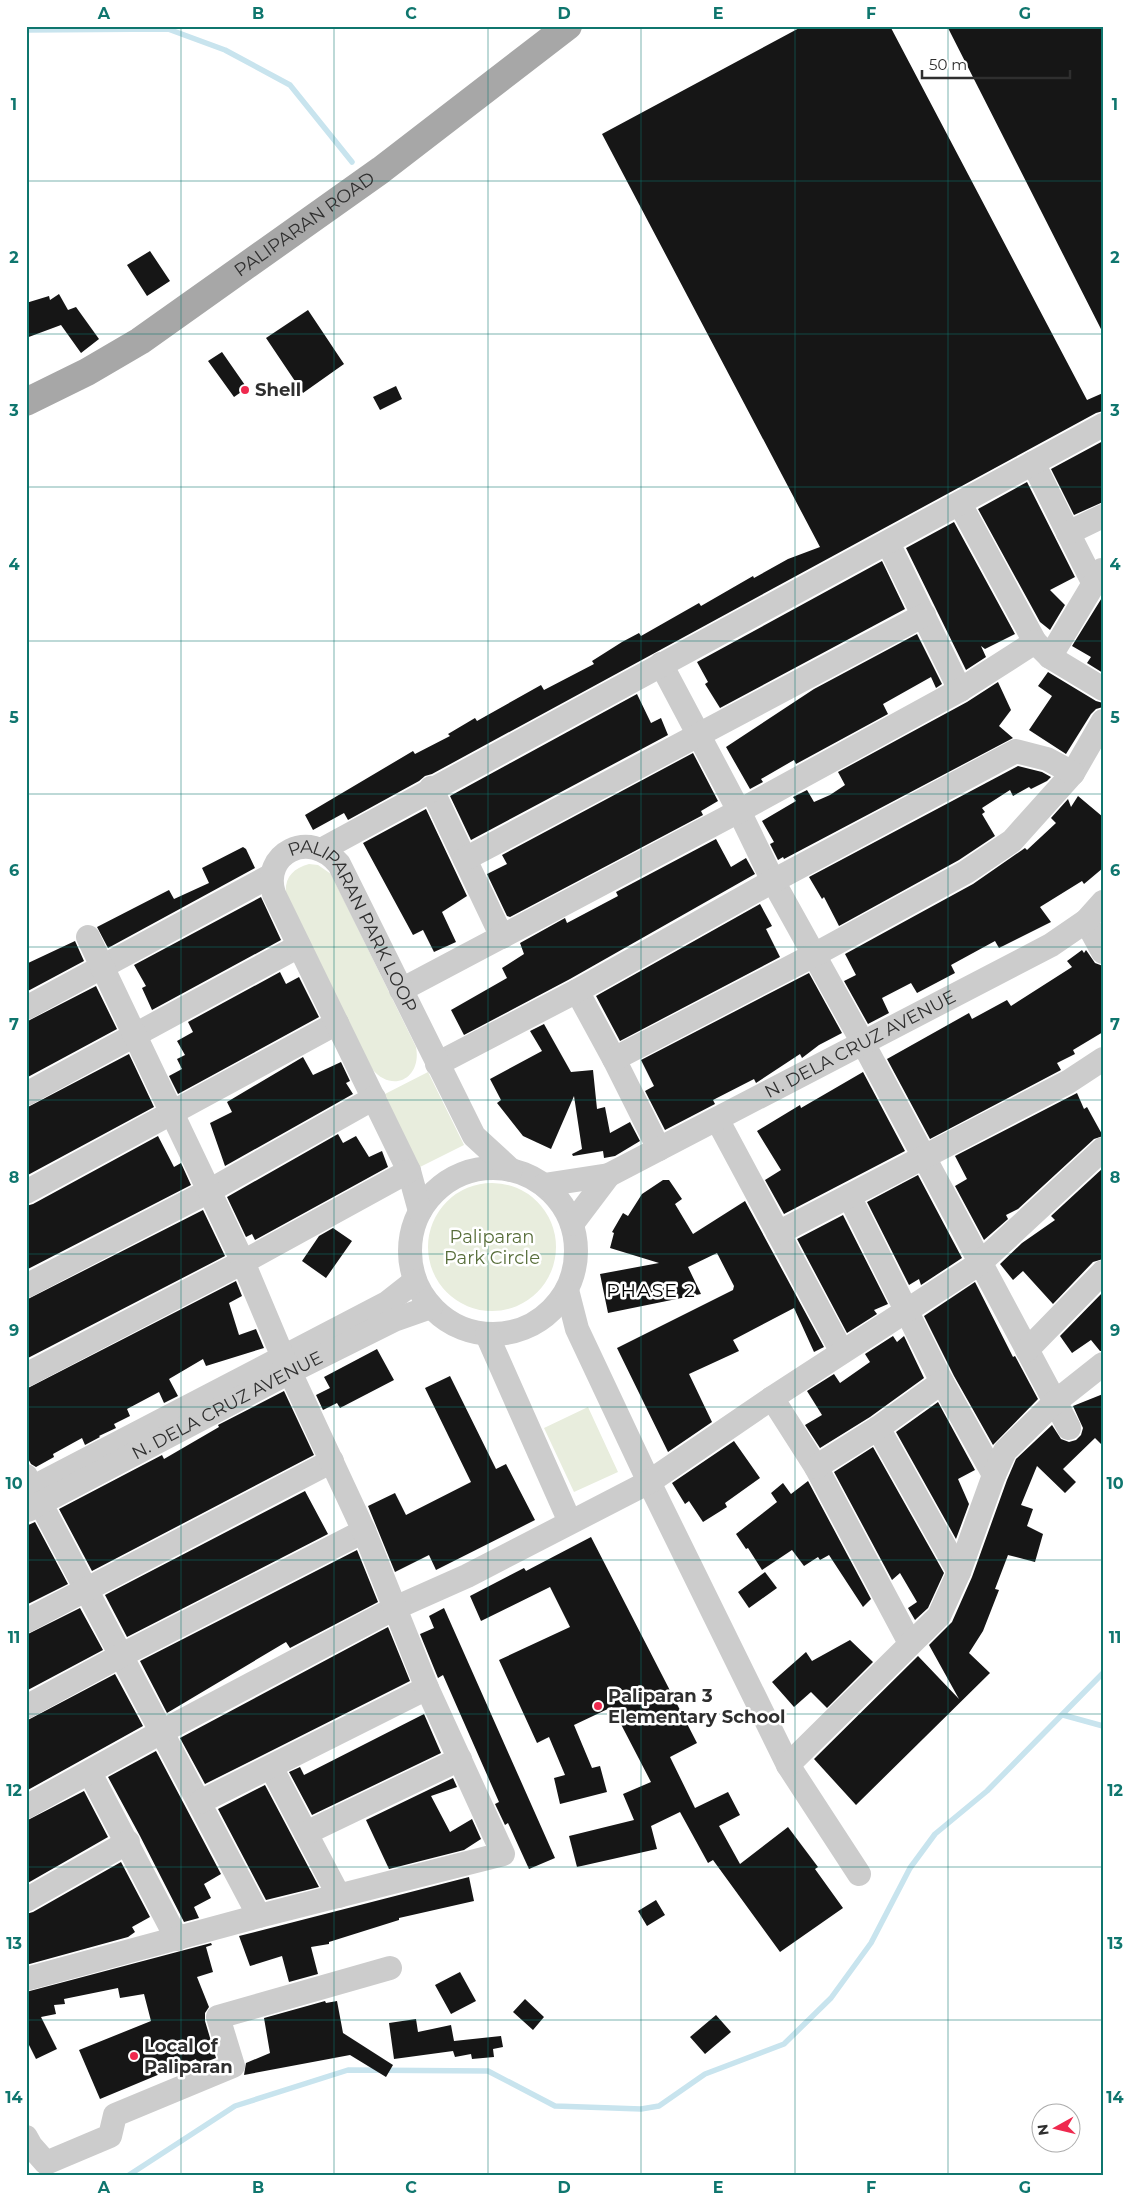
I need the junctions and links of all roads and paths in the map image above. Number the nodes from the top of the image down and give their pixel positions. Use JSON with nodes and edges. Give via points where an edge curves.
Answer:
{"nodes":[{"id":1,"x":568,"y":26,"type":"edge"},
{"id":2,"x":26,"y":402,"type":"edge"},
{"id":3,"x":1103,"y":425,"type":"edge"},
{"id":4,"x":1033,"y":463,"type":"junction"},
{"id":5,"x":960,"y":504,"type":"junction"},
{"id":6,"x":1103,"y":516,"type":"edge"},
{"id":7,"x":1068,"y":533,"type":"junction"},
{"id":8,"x":888,"y":543,"type":"junction"},
{"id":9,"x":1098,"y":576,"type":"edge"},
{"id":10,"x":924,"y":615,"type":"junction"},
{"id":11,"x":1042,"y":650,"type":"junction"},
{"id":12,"x":661,"y":664,"type":"junction"},
{"id":13,"x":1103,"y":689,"type":"edge"},
{"id":14,"x":960,"y":690,"type":"junction"},
{"id":15,"x":1103,"y":721,"type":"edge"},
{"id":16,"x":699,"y":736,"type":"junction"},
{"id":17,"x":1073,"y":774,"type":"junction"},
{"id":18,"x":431,"y":788,"type":"junction"},
{"id":19,"x":740,"y":811,"type":"junction"},
{"id":20,"x":322,"y":849,"type":"junction"},
{"id":21,"x":465,"y":859,"type":"junction"},
{"id":22,"x":272,"y":875,"type":"junction"},
{"id":23,"x":773,"y":881,"type":"junction"},
{"id":24,"x":1103,"y":902,"type":"edge"},
{"id":25,"x":1086,"y":920,"type":"junction"},
{"id":26,"x":88,"y":937,"type":"dead end"},
{"id":27,"x":502,"y":937,"type":"junction"},
{"id":28,"x":299,"y":946,"type":"junction"},
{"id":29,"x":1103,"y":952,"type":"edge"},
{"id":30,"x":814,"y":955,"type":"junction"},
{"id":31,"x":102,"y":967,"type":"junction"},
{"id":32,"x":401,"y":990,"type":"junction"},
{"id":33,"x":577,"y":990,"type":"junction"},
{"id":34,"x":26,"y":1008,"type":"edge"},
{"id":35,"x":337,"y":1023,"type":"junction"},
{"id":36,"x":134,"y":1036,"type":"junction"},
{"id":37,"x":863,"y":1043,"type":"junction"},
{"id":38,"x":1103,"y":1058,"type":"edge"},
{"id":39,"x":614,"y":1059,"type":"junction"},
{"id":40,"x":437,"y":1064,"type":"junction"},
{"id":41,"x":26,"y":1094,"type":"edge"},
{"id":42,"x":374,"y":1098,"type":"junction"},
{"id":43,"x":174,"y":1114,"type":"junction"},
{"id":44,"x":717,"y":1119,"type":"junction"},
{"id":45,"x":659,"y":1149,"type":"junction"},
{"id":46,"x":1103,"y":1149,"type":"edge"},
{"id":47,"x":925,"y":1158,"type":"junction"},
{"id":48,"x":512,"y":1170,"type":"junction"},
{"id":49,"x":409,"y":1171,"type":"junction"},
{"id":50,"x":609,"y":1175,"type":"junction"},
{"id":51,"x":544,"y":1185,"type":"junction"},
{"id":52,"x":209,"y":1190,"type":"junction"},
{"id":53,"x":26,"y":1192,"type":"edge"},
{"id":54,"x":849,"y":1196,"type":"junction"},
{"id":55,"x":420,"y":1211,"type":"junction"},
{"id":56,"x":572,"y":1224,"type":"junction"},
{"id":57,"x":778,"y":1233,"type":"junction"},
{"id":58,"x":243,"y":1262,"type":"junction"},
{"id":59,"x":980,"y":1263,"type":"junction"},
{"id":60,"x":1103,"y":1272,"type":"edge"},
{"id":61,"x":415,"y":1282,"type":"junction"},
{"id":62,"x":26,"y":1286,"type":"edge"},
{"id":63,"x":567,"y":1290,"type":"junction"},
{"id":64,"x":431,"y":1307,"type":"junction"},
{"id":65,"x":906,"y":1309,"type":"junction"},
{"id":66,"x":486,"y":1335,"type":"junction"},
{"id":67,"x":1027,"y":1350,"type":"junction"},
{"id":68,"x":842,"y":1352,"type":"junction"},
{"id":69,"x":1103,"y":1364,"type":"edge"},
{"id":70,"x":287,"y":1365,"type":"junction"},
{"id":71,"x":26,"y":1375,"type":"edge"},
{"id":72,"x":942,"y":1382,"type":"junction"},
{"id":73,"x":772,"y":1398,"type":"junction"},
{"id":74,"x":1055,"y":1402,"type":"junction"},
{"id":75,"x":878,"y":1428,"type":"junction"},
{"id":76,"x":1069,"y":1428,"type":"dead end"},
{"id":77,"x":332,"y":1461,"type":"junction"},
{"id":78,"x":816,"y":1467,"type":"junction"},
{"id":79,"x":994,"y":1475,"type":"junction"},
{"id":80,"x":649,"y":1482,"type":"junction"},
{"id":81,"x":30,"y":1494,"type":"edge"},
{"id":82,"x":570,"y":1522,"type":"junction"},
{"id":83,"x":364,"y":1531,"type":"junction"},
{"id":84,"x":959,"y":1572,"type":"junction"},
{"id":85,"x":86,"y":1588,"type":"junction"},
{"id":86,"x":395,"y":1608,"type":"junction"},
{"id":87,"x":26,"y":1621,"type":"edge"},
{"id":88,"x":910,"y":1643,"type":"junction"},
{"id":89,"x":122,"y":1655,"type":"junction"},
{"id":90,"x":427,"y":1688,"type":"junction"},
{"id":91,"x":26,"y":1707,"type":"edge"},
{"id":92,"x":162,"y":1731,"type":"junction"},
{"id":93,"x":460,"y":1760,"type":"junction"},
{"id":94,"x":271,"y":1766,"type":"junction"},
{"id":95,"x":788,"y":1766,"type":"junction"},
{"id":96,"x":90,"y":1773,"type":"junction"},
{"id":97,"x":200,"y":1802,"type":"junction"},
{"id":98,"x":26,"y":1807,"type":"edge"},
{"id":99,"x":306,"y":1833,"type":"junction"},
{"id":100,"x":128,"y":1842,"type":"junction"},
{"id":101,"x":859,"y":1874,"type":"dead end"},
{"id":102,"x":339,"y":1896,"type":"junction"},
{"id":103,"x":26,"y":1900,"type":"edge"},
{"id":104,"x":259,"y":1916,"type":"junction"},
{"id":105,"x":177,"y":1939,"type":"junction"},
{"id":106,"x":390,"y":1968,"type":"dead end"},
{"id":107,"x":26,"y":1979,"type":"edge"},
{"id":108,"x":28,"y":2144,"type":"edge"}],
"edges":[{"from":1,"to":2,"type":"main road","name":"PALIPARAN ROAD","via":[[380,170],[140,342]]},
{"from":3,"to":4,"type":"street"},
{"from":4,"to":5,"type":"street"},
{"from":4,"to":7,"type":"street"},
{"from":5,"to":8,"type":"street"},
{"from":5,"to":11,"type":"street"},
{"from":6,"to":7,"type":"street"},
{"from":7,"to":9,"type":"street"},
{"from":8,"to":10,"type":"street"},
{"from":8,"to":12,"type":"street"},
{"from":9,"to":11,"type":"street"},
{"from":10,"to":14,"type":"street"},
{"from":10,"to":16,"type":"street"},
{"from":11,"to":13,"type":"street"},
{"from":11,"to":14,"type":"street"},
{"from":12,"to":16,"type":"street"},
{"from":12,"to":18,"type":"street"},
{"from":14,"to":19,"type":"street"},
{"from":15,"to":17,"type":"street"},
{"from":16,"to":19,"type":"street"},
{"from":16,"to":21,"type":"street"},
{"from":17,"to":23,"type":"street","via":[[1048,759],[1016,751]]},
{"from":17,"to":30,"type":"street","via":[[1012,841],[966,872]]},
{"from":18,"to":20,"type":"street"},
{"from":18,"to":21,"type":"street"},
{"from":19,"to":23,"type":"street"},
{"from":19,"to":27,"type":"street"},
{"from":20,"to":22,"type":"street","name":"PALIPARAN PARK LOOP","via":[[302,846],[291,850],[282,856]]},
{"from":20,"to":32,"type":"street","name":"PALIPARAN PARK LOOP","via":[[339,864]]},
{"from":21,"to":27,"type":"street"},
{"from":22,"to":28,"type":"street","name":"PALIPARAN PARK LOOP","via":[[274,894]]},
{"from":22,"to":31,"type":"street"},
{"from":23,"to":30,"type":"street"},
{"from":23,"to":33,"type":"street"},
{"from":24,"to":25,"type":"street","name":"N. DELA CRUZ AVENUE"},
{"from":25,"to":29,"type":"street"},
{"from":25,"to":37,"type":"street","name":"N. DELA CRUZ AVENUE","via":[[1051,945]]},
{"from":26,"to":31,"type":"street"},
{"from":27,"to":32,"type":"street"},
{"from":28,"to":35,"type":"street","name":"PALIPARAN PARK LOOP"},
{"from":28,"to":36,"type":"street"},
{"from":30,"to":37,"type":"street"},
{"from":30,"to":39,"type":"street"},
{"from":31,"to":34,"type":"street"},
{"from":31,"to":36,"type":"street"},
{"from":32,"to":40,"type":"street","name":"PALIPARAN PARK LOOP"},
{"from":33,"to":39,"type":"street"},
{"from":33,"to":40,"type":"street"},
{"from":35,"to":42,"type":"street","name":"PALIPARAN PARK LOOP"},
{"from":35,"to":43,"type":"street"},
{"from":36,"to":41,"type":"street"},
{"from":36,"to":43,"type":"street"},
{"from":37,"to":44,"type":"street","name":"N. DELA CRUZ AVENUE"},
{"from":37,"to":47,"type":"street"},
{"from":38,"to":47,"type":"street","via":[[1068,1082]]},
{"from":39,"to":45,"type":"street"},
{"from":40,"to":48,"type":"street","name":"PALIPARAN PARK LOOP","via":[[474,1136]]},
{"from":42,"to":49,"type":"street","name":"PALIPARAN PARK LOOP"},
{"from":42,"to":52,"type":"street"},
{"from":43,"to":52,"type":"street"},
{"from":43,"to":53,"type":"street"},
{"from":44,"to":45,"type":"street","name":"N. DELA CRUZ AVENUE"},
{"from":44,"to":57,"type":"street"},
{"from":45,"to":50,"type":"street","name":"N. DELA CRUZ AVENUE"},
{"from":46,"to":59,"type":"street"},
{"from":47,"to":54,"type":"street"},
{"from":47,"to":59,"type":"street"},
{"from":48,"to":51,"type":"street"},
{"from":48,"to":55,"type":"street","via":[[476,1169],[459,1175],[444,1184]]},
{"from":49,"to":55,"type":"street","name":"PALIPARAN PARK LOOP"},
{"from":49,"to":58,"type":"street"},
{"from":50,"to":51,"type":"street","name":"N. DELA CRUZ AVENUE"},
{"from":50,"to":56,"type":"street","name":"N. DELA CRUZ AVENUE"},
{"from":51,"to":56,"type":"street","via":[[561,1202]]},
{"from":52,"to":58,"type":"street"},
{"from":52,"to":62,"type":"street"},
{"from":54,"to":57,"type":"street"},
{"from":54,"to":65,"type":"street"},
{"from":55,"to":61,"type":"street","via":[[410,1246]]},
{"from":56,"to":63,"type":"street","via":[[576,1246],[575,1269]]},
{"from":57,"to":68,"type":"street"},
{"from":58,"to":70,"type":"street"},
{"from":58,"to":71,"type":"street"},
{"from":59,"to":65,"type":"street"},
{"from":59,"to":67,"type":"street"},
{"from":60,"to":67,"type":"street"},
{"from":61,"to":64,"type":"street"},
{"from":61,"to":70,"type":"street","name":"N. DELA CRUZ AVENUE","via":[[387,1304]]},
{"from":63,"to":66,"type":"street","via":[[556,1306],[525,1329]]},
{"from":63,"to":80,"type":"street","via":[[577,1329]]},
{"from":64,"to":66,"type":"street","via":[[466,1331]]},
{"from":64,"to":70,"type":"street","name":"N. DELA CRUZ AVENUE"},
{"from":65,"to":68,"type":"street"},
{"from":65,"to":72,"type":"street"},
{"from":66,"to":82,"type":"street"},
{"from":67,"to":74,"type":"street"},
{"from":68,"to":73,"type":"street"},
{"from":69,"to":74,"type":"street"},
{"from":70,"to":77,"type":"street"},
{"from":70,"to":81,"type":"street","name":"N. DELA CRUZ AVENUE"},
{"from":72,"to":75,"type":"street"},
{"from":72,"to":79,"type":"street"},
{"from":73,"to":78,"type":"street"},
{"from":73,"to":80,"type":"street"},
{"from":74,"to":76,"type":"street"},
{"from":74,"to":79,"type":"street","via":[[1006,1451]]},
{"from":75,"to":78,"type":"street"},
{"from":75,"to":84,"type":"street"},
{"from":77,"to":83,"type":"street"},
{"from":77,"to":85,"type":"street"},
{"from":78,"to":88,"type":"street"},
{"from":79,"to":84,"type":"street"},
{"from":80,"to":82,"type":"street"},
{"from":80,"to":95,"type":"street"},
{"from":81,"to":85,"type":"street"},
{"from":82,"to":86,"type":"street","via":[[467,1576]]},
{"from":83,"to":86,"type":"street"},
{"from":83,"to":89,"type":"street"},
{"from":84,"to":88,"type":"street","via":[[939,1616]]},
{"from":85,"to":87,"type":"street"},
{"from":85,"to":89,"type":"street"},
{"from":86,"to":90,"type":"street"},
{"from":86,"to":92,"type":"street"},
{"from":88,"to":95,"type":"street"},
{"from":89,"to":91,"type":"street"},
{"from":89,"to":92,"type":"street"},
{"from":90,"to":93,"type":"street"},
{"from":90,"to":94,"type":"street"},
{"from":92,"to":96,"type":"street"},
{"from":92,"to":97,"type":"street"},
{"from":93,"to":99,"type":"street"},
{"from":93,"to":102,"type":"street","via":[[503,1854]]},
{"from":94,"to":97,"type":"street"},
{"from":94,"to":99,"type":"street"},
{"from":95,"to":101,"type":"street"},
{"from":96,"to":98,"type":"street"},
{"from":96,"to":100,"type":"street"},
{"from":97,"to":104,"type":"street"},
{"from":99,"to":102,"type":"street"},
{"from":100,"to":103,"type":"street"},
{"from":100,"to":105,"type":"street"},
{"from":102,"to":104,"type":"street"},
{"from":104,"to":105,"type":"street"},
{"from":105,"to":107,"type":"street"},
{"from":106,"to":108,"type":"street","via":[[218,2017],[233,2066],[115,2115],[110,2136],[46,2163]]}]}
